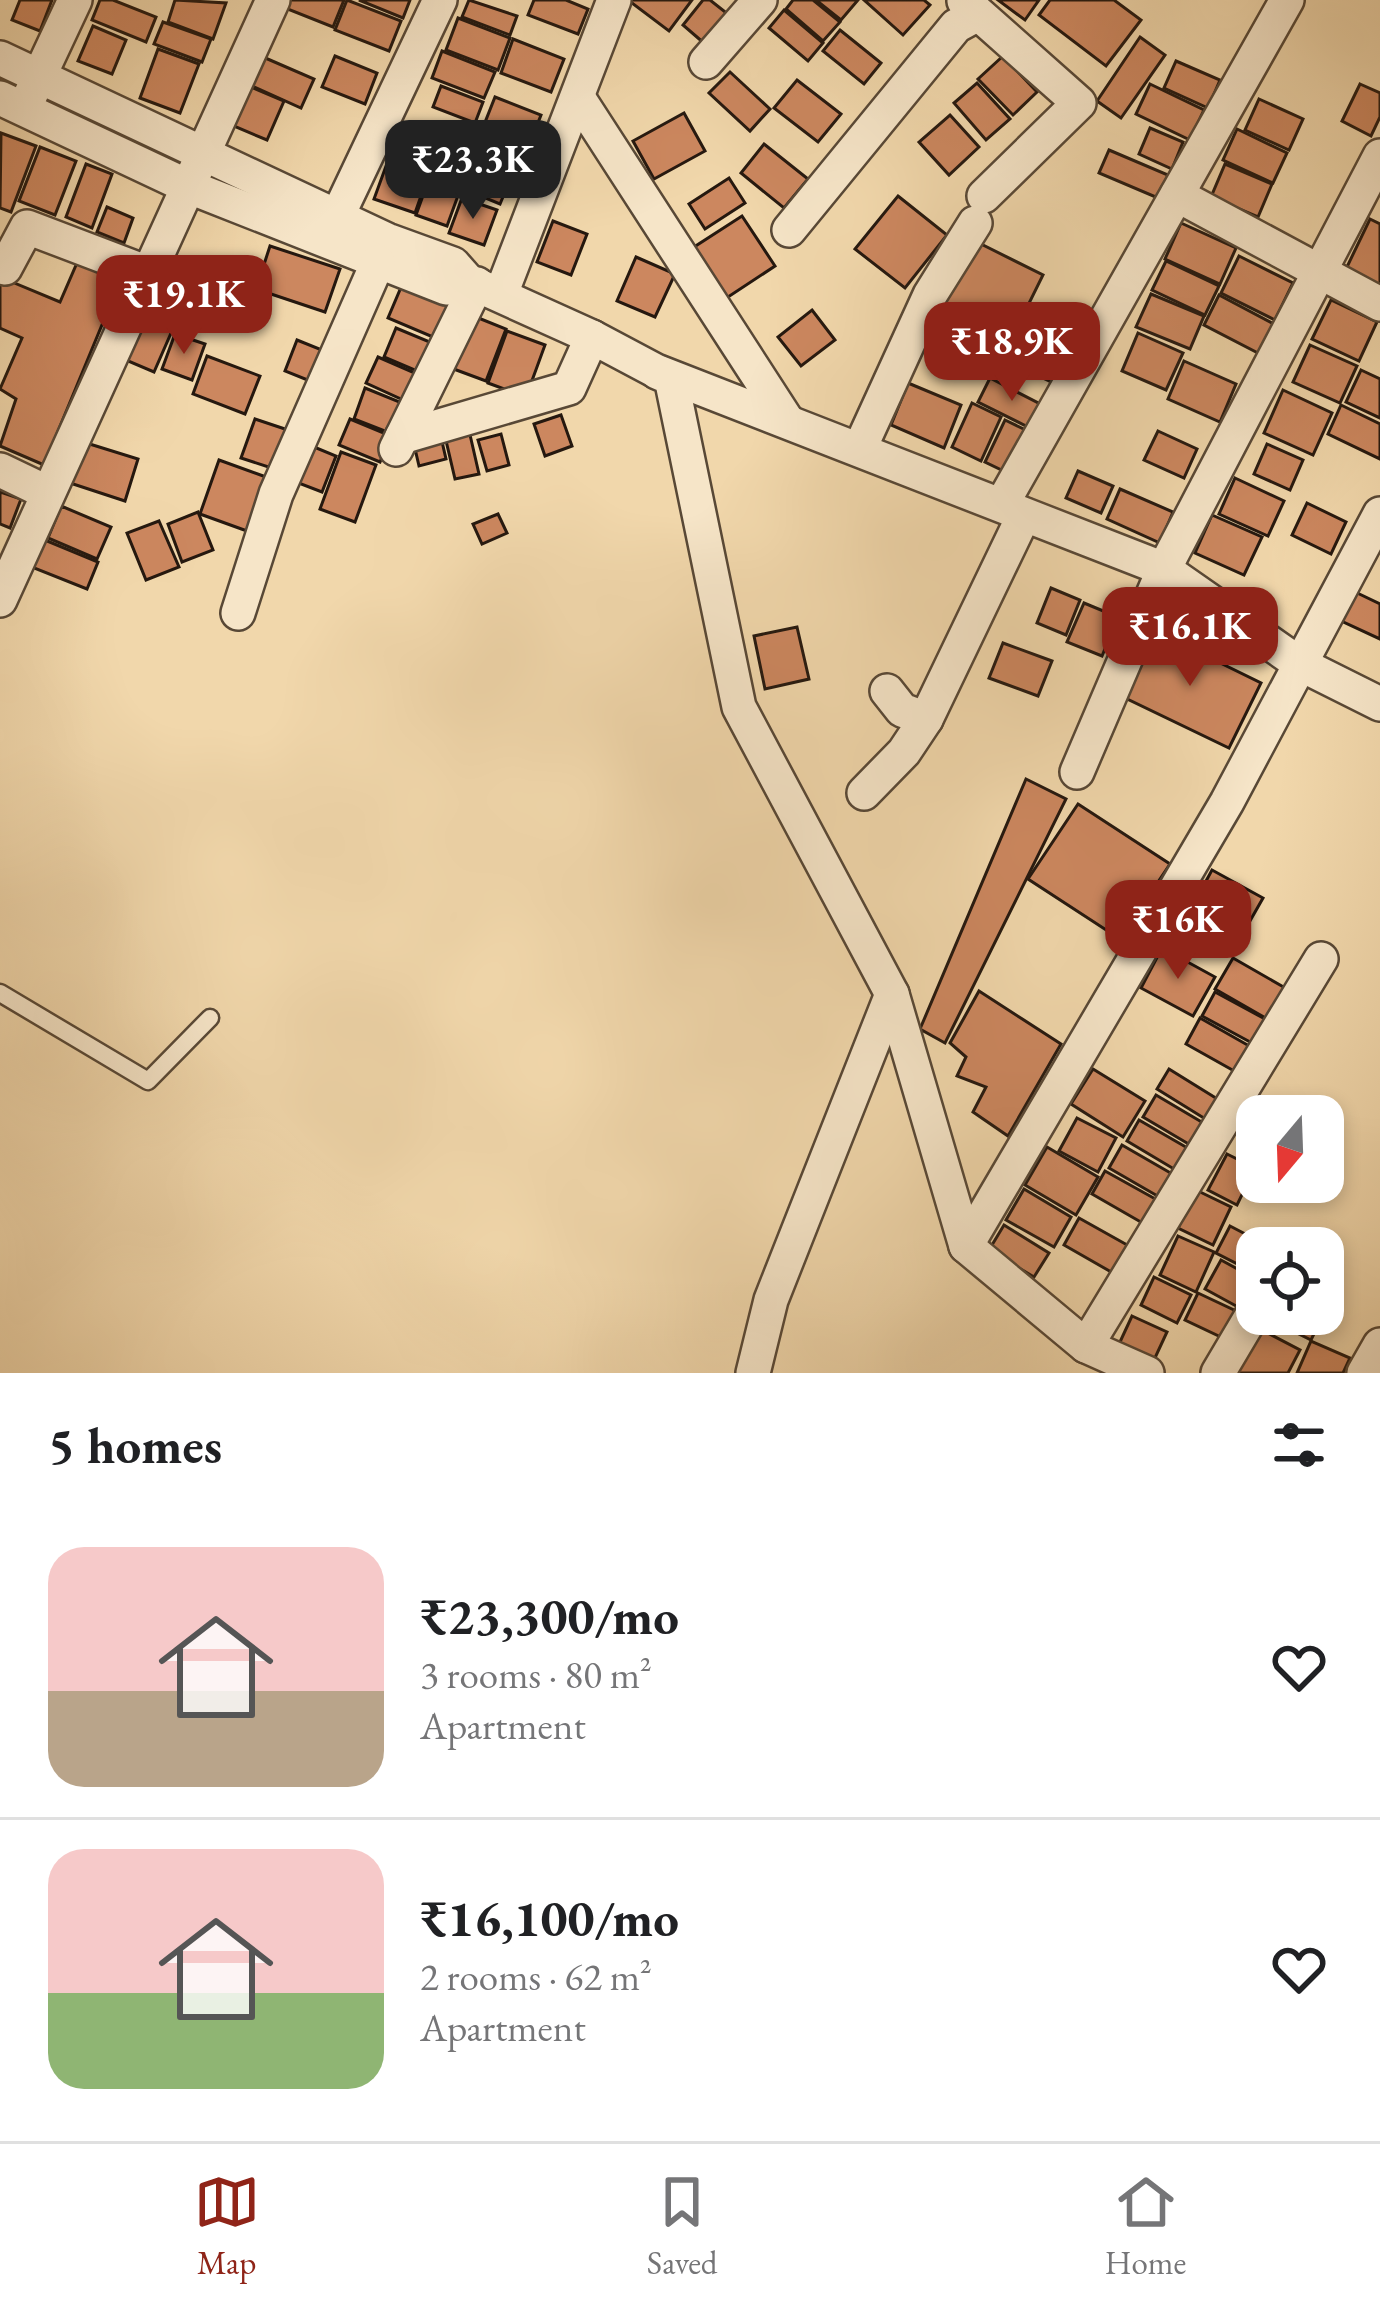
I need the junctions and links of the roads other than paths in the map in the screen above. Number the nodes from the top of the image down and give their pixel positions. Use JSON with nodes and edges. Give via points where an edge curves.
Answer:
{"nodes":[{"id":1,"x":74,"y":0,"type":"edge"},
{"id":2,"x":273,"y":0,"type":"edge"},
{"id":3,"x":440,"y":0,"type":"edge"},
{"id":4,"x":614,"y":0,"type":"edge"},
{"id":5,"x":760,"y":0,"type":"edge"},
{"id":6,"x":1287,"y":0,"type":"edge"},
{"id":7,"x":970,"y":7,"type":"edge"},
{"id":8,"x":0,"y":58,"type":"edge"},
{"id":9,"x":706,"y":62,"type":"dead end"},
{"id":10,"x":40,"y":76,"type":"junction"},
{"id":11,"x":579,"y":99,"type":"junction"},
{"id":12,"x":12,"y":103,"type":"edge"},
{"id":13,"x":202,"y":152,"type":"junction"},
{"id":14,"x":1380,"y":156,"type":"edge"},
{"id":15,"x":187,"y":186,"type":"junction"},
{"id":16,"x":1177,"y":195,"type":"junction"},
{"id":17,"x":331,"y":229,"type":"junction"},
{"id":18,"x":789,"y":230,"type":"dead end"},
{"id":19,"x":378,"y":262,"type":"junction"},
{"id":20,"x":0,"y":266,"type":"edge"},
{"id":21,"x":1320,"y":271,"type":"junction"},
{"id":22,"x":148,"y":273,"type":"junction"},
{"id":23,"x":482,"y":286,"type":"junction"},
{"id":24,"x":1380,"y":304,"type":"edge"},
{"id":25,"x":592,"y":337,"type":"junction"},
{"id":26,"x":656,"y":371,"type":"junction"},
{"id":27,"x":787,"y":419,"type":"junction"},
{"id":28,"x":860,"y":448,"type":"junction"},
{"id":29,"x":0,"y":470,"type":"edge"},
{"id":30,"x":48,"y":494,"type":"junction"},
{"id":31,"x":1013,"y":510,"type":"junction"},
{"id":32,"x":1380,"y":514,"type":"edge"},
{"id":33,"x":1164,"y":569,"type":"junction"},
{"id":34,"x":0,"y":600,"type":"edge"},
{"id":35,"x":238,"y":613,"type":"dead end"},
{"id":36,"x":1300,"y":664,"type":"junction"},
{"id":37,"x":887,"y":691,"type":"dead end"},
{"id":38,"x":1380,"y":704,"type":"edge"},
{"id":39,"x":926,"y":719,"type":"junction"},
{"id":40,"x":1077,"y":772,"type":"dead end"},
{"id":41,"x":864,"y":794,"type":"dead end"},
{"id":42,"x":1321,"y":959,"type":"dead end"},
{"id":43,"x":0,"y":993,"type":"edge"},
{"id":44,"x":892,"y":994,"type":"junction"},
{"id":45,"x":210,"y":1018,"type":"dead end"},
{"id":46,"x":965,"y":1246,"type":"junction"},
{"id":47,"x":1240,"y":1335,"type":"edge"},
{"id":48,"x":1380,"y":1345,"type":"edge"},
{"id":49,"x":1086,"y":1346,"type":"junction"},
{"id":50,"x":753,"y":1373,"type":"edge"},
{"id":51,"x":1148,"y":1373,"type":"edge"},
{"id":52,"x":1218,"y":1373,"type":"edge"},
{"id":53,"x":1364,"y":1373,"type":"edge"}],
"edges":[{"from":1,"to":10,"type":"street"},
{"from":2,"to":13,"type":"street"},
{"from":3,"to":17,"type":"street"},
{"from":4,"to":11,"type":"street"},
{"from":5,"to":9,"type":"street"},
{"from":6,"to":16,"type":"street"},
{"from":7,"to":18,"type":"street"},
{"from":7,"to":28,"type":"street","via":[[1078,103],[980,209],[930,295]]},
{"from":8,"to":10,"type":"street"},
{"from":10,"to":12,"type":"street"},
{"from":10,"to":13,"type":"street"},
{"from":11,"to":23,"type":"street"},
{"from":11,"to":27,"type":"street"},
{"from":12,"to":15,"type":"street"},
{"from":13,"to":15,"type":"street"},
{"from":13,"to":17,"type":"street"},
{"from":14,"to":21,"type":"street"},
{"from":15,"to":17,"type":"street"},
{"from":15,"to":22,"type":"street"},
{"from":16,"to":21,"type":"street"},
{"from":16,"to":31,"type":"street"},
{"from":17,"to":19,"type":"street"},
{"from":17,"to":23,"type":"street","via":[[453,264]]},
{"from":19,"to":23,"type":"street","via":[[446,288]]},
{"from":19,"to":35,"type":"street","via":[[276,494]]},
{"from":20,"to":22,"type":"street","via":[[27,227]]},
{"from":21,"to":24,"type":"street"},
{"from":21,"to":33,"type":"street"},
{"from":22,"to":30,"type":"street"},
{"from":23,"to":25,"type":"street"},
{"from":23,"to":25,"type":"street","via":[[398,446],[569,388]]},
{"from":25,"to":26,"type":"street"},
{"from":26,"to":27,"type":"street"},
{"from":26,"to":44,"type":"street","via":[[670,378],[739,707]]},
{"from":27,"to":28,"type":"street"},
{"from":28,"to":31,"type":"street"},
{"from":29,"to":30,"type":"street"},
{"from":30,"to":34,"type":"street"},
{"from":31,"to":33,"type":"street"},
{"from":31,"to":39,"type":"street"},
{"from":32,"to":36,"type":"street"},
{"from":33,"to":36,"type":"street"},
{"from":33,"to":40,"type":"street"},
{"from":36,"to":38,"type":"street"},
{"from":36,"to":46,"type":"street"},
{"from":37,"to":39,"type":"street","via":[[902,710]]},
{"from":39,"to":41,"type":"street"},
{"from":42,"to":49,"type":"street"},
{"from":43,"to":45,"type":"lane","via":[[148,1081]]},
{"from":44,"to":46,"type":"street"},
{"from":44,"to":50,"type":"street","via":[[771,1300]]},
{"from":46,"to":49,"type":"street"},
{"from":47,"to":52,"type":"street"},
{"from":48,"to":53,"type":"street"},
{"from":49,"to":51,"type":"street"}]}
